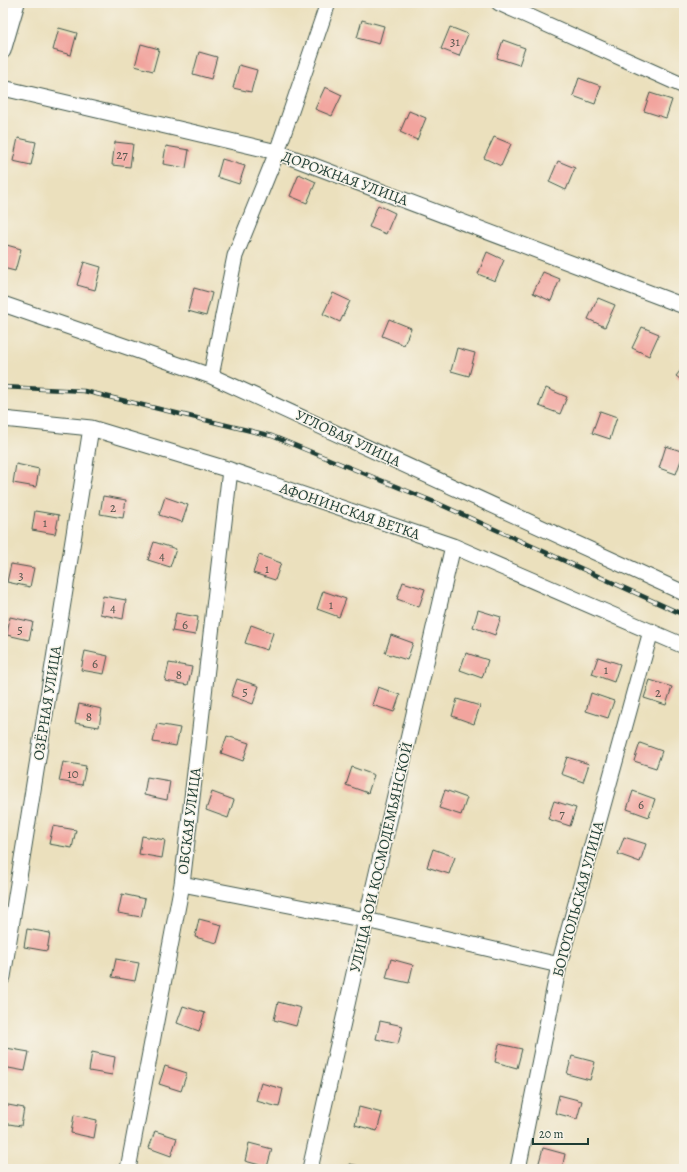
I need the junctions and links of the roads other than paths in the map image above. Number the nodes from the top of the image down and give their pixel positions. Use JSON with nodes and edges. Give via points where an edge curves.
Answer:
{"nodes":[{"id":1,"x":17,"y":3,"type":"edge"},
{"id":2,"x":328,"y":3,"type":"edge"},
{"id":3,"x":499,"y":3,"type":"edge"},
{"id":4,"x":3,"y":51,"type":"edge"},
{"id":5,"x":684,"y":86,"type":"edge"},
{"id":6,"x":3,"y":88,"type":"edge"},
{"id":7,"x":277,"y":152,"type":"junction"},
{"id":8,"x":3,"y":304,"type":"edge"},
{"id":9,"x":681,"y":304,"type":"edge"},
{"id":10,"x":211,"y":376,"type":"junction"},
{"id":11,"x":3,"y":419,"type":"edge"},
{"id":12,"x":91,"y":428,"type":"junction"},
{"id":13,"x":230,"y":470,"type":"junction"},
{"id":14,"x":454,"y":546,"type":"junction"},
{"id":15,"x":684,"y":593,"type":"edge"},
{"id":16,"x":650,"y":631,"type":"junction"},
{"id":17,"x":684,"y":646,"type":"edge"},
{"id":18,"x":182,"y":884,"type":"junction"},
{"id":19,"x":366,"y":920,"type":"junction"},
{"id":20,"x":559,"y":965,"type":"junction"},
{"id":21,"x":3,"y":977,"type":"edge"},
{"id":22,"x":128,"y":1169,"type":"edge"},
{"id":23,"x":310,"y":1169,"type":"edge"},
{"id":24,"x":518,"y":1169,"type":"edge"}],
"edges":[{"from":1,"to":4,"type":"street"},
{"from":2,"to":7,"type":"street"},
{"from":3,"to":5,"type":"street"},
{"from":6,"to":7,"type":"street","name":"ДОРОЖНАЯ УЛИЦА"},
{"from":7,"to":9,"type":"street","name":"ДОРОЖНАЯ УЛИЦА"},
{"from":7,"to":10,"type":"street","via":[[235,256]]},
{"from":8,"to":10,"type":"street","name":"УГЛОВАЯ УЛИЦА"},
{"from":10,"to":15,"type":"street","name":"УГЛОВАЯ УЛИЦА"},
{"from":11,"to":12,"type":"street","name":"АФОНИНСКАЯ ВЕТКА"},
{"from":12,"to":13,"type":"street","name":"АФОНИНСКАЯ ВЕТКА"},
{"from":12,"to":21,"type":"street","name":"ОЗЁРНАЯ УЛИЦА"},
{"from":13,"to":14,"type":"street","name":"АФОНИНСКАЯ ВЕТКА"},
{"from":13,"to":18,"type":"street","name":"ОБСКАЯ УЛИЦА"},
{"from":14,"to":16,"type":"street","name":"АФОНИНСКАЯ ВЕТКА"},
{"from":14,"to":19,"type":"street","name":"УЛИЦА ЗОИ КОСМОДЕМЬЯНСКОЙ"},
{"from":16,"to":17,"type":"street","name":"АФОНИНСКАЯ ВЕТКА"},
{"from":16,"to":20,"type":"street","name":"БОГОТОЛЬСКАЯ УЛИЦА"},
{"from":18,"to":19,"type":"street"},
{"from":18,"to":22,"type":"street","name":"ОБСКАЯ УЛИЦА"},
{"from":19,"to":20,"type":"street"},
{"from":19,"to":23,"type":"street","name":"УЛИЦА ЗОИ КОСМОДЕМЬЯНСКОЙ"},
{"from":20,"to":24,"type":"street","name":"БОГОТОЛЬСКАЯ УЛИЦА"}]}
